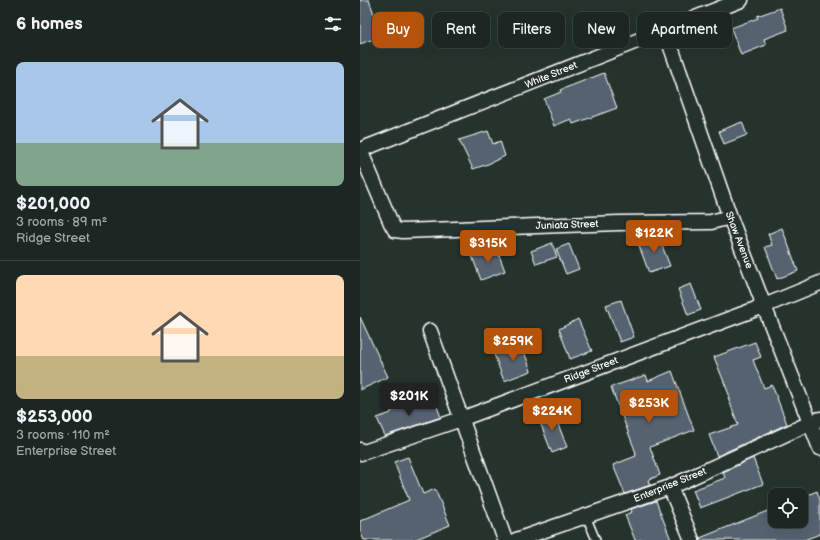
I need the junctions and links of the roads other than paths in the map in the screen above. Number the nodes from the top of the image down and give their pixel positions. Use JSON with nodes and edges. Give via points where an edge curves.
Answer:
{"nodes":[{"id":1,"x":741,"y":0,"type":"edge"},
{"id":2,"x":711,"y":12,"type":"edge"},
{"id":3,"x":637,"y":41,"type":"edge"},
{"id":4,"x":671,"y":48,"type":"edge"},
{"id":5,"x":360,"y":150,"type":"edge"},
{"id":6,"x":730,"y":217,"type":"junction"},
{"id":7,"x":820,"y":283,"type":"edge"},
{"id":8,"x":764,"y":306,"type":"junction"},
{"id":9,"x":430,"y":331,"type":"dead end"},
{"id":10,"x":461,"y":419,"type":"junction"},
{"id":11,"x":815,"y":421,"type":"edge"},
{"id":12,"x":820,"y":448,"type":"edge"},
{"id":13,"x":360,"y":452,"type":"edge"},
{"id":14,"x":670,"y":487,"type":"junction"},
{"id":15,"x":586,"y":516,"type":"junction"},
{"id":16,"x":505,"y":540,"type":"edge"},
{"id":17,"x":516,"y":540,"type":"edge"},
{"id":18,"x":596,"y":540,"type":"edge"},
{"id":19,"x":692,"y":540,"type":"edge"}],
"edges":[{"from":1,"to":2,"type":"street","name":"White Street"},
{"from":3,"to":5,"type":"street","name":"White Street"},
{"from":4,"to":6,"type":"street","name":"Shaw Avenue"},
{"from":5,"to":6,"type":"street","name":"Juniata Street","via":[[395,230],[711,222]]},
{"from":6,"to":8,"type":"street","name":"Shaw Avenue"},
{"from":7,"to":8,"type":"street","name":"Ridge Street"},
{"from":8,"to":10,"type":"street","name":"Ridge Street"},
{"from":8,"to":11,"type":"street","name":"Shaw Avenue"},
{"from":9,"to":10,"type":"street"},
{"from":10,"to":13,"type":"street","name":"Ridge Street"},
{"from":10,"to":16,"type":"street"},
{"from":11,"to":12,"type":"street","name":"Shaw Avenue"},
{"from":11,"to":14,"type":"street","name":"Enterprise Street"},
{"from":14,"to":15,"type":"street","name":"Enterprise Street"},
{"from":14,"to":19,"type":"street"},
{"from":15,"to":17,"type":"street","name":"Enterprise Street"},
{"from":15,"to":18,"type":"lane"}]}
